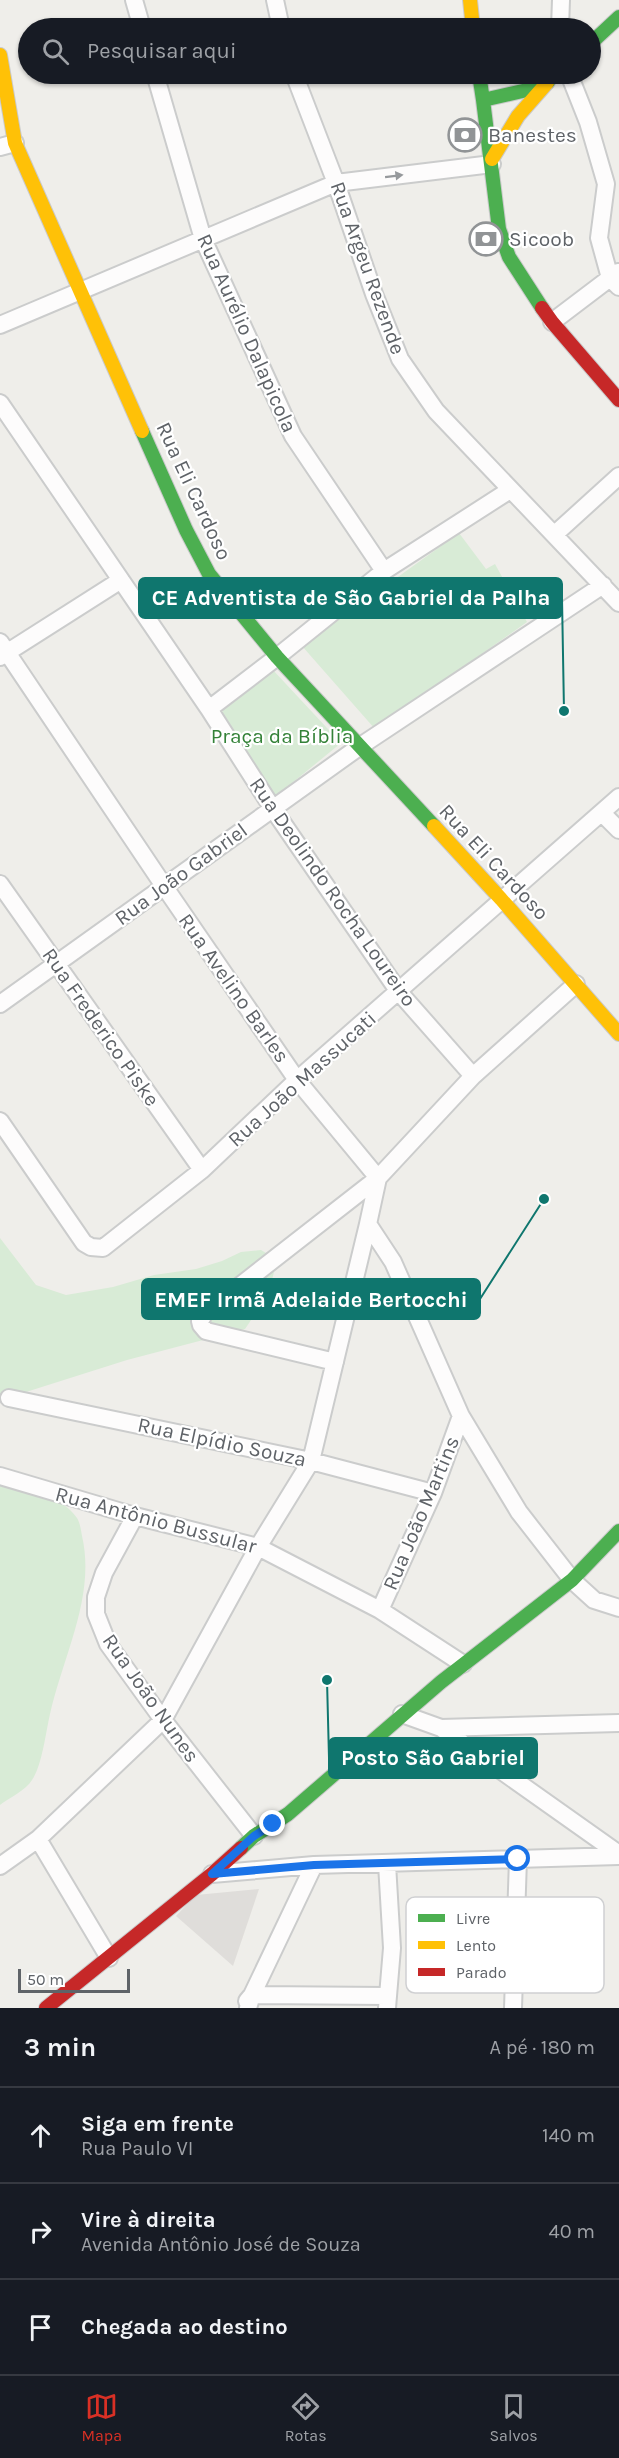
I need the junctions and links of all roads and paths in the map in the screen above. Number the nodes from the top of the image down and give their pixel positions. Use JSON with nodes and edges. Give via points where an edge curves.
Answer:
{"nodes":[{"id":1,"x":134,"y":0,"type":"edge"},
{"id":2,"x":275,"y":0,"type":"edge"},
{"id":3,"x":470,"y":0,"type":"edge"},
{"id":4,"x":561,"y":0,"type":"edge"},
{"id":5,"x":139,"y":18,"type":"edge"},
{"id":6,"x":279,"y":18,"type":"edge"},
{"id":7,"x":472,"y":18,"type":"edge"},
{"id":8,"x":560,"y":18,"type":"edge"},
{"id":9,"x":614,"y":22,"type":"edge"},
{"id":10,"x":601,"y":34,"type":"edge"},
{"id":11,"x":619,"y":41,"type":"edge"},
{"id":12,"x":0,"y":55,"type":"edge"},
{"id":13,"x":158,"y":84,"type":"edge"},
{"id":14,"x":298,"y":84,"type":"edge"},
{"id":15,"x":481,"y":84,"type":"edge"},
{"id":16,"x":540,"y":84,"type":"edge"},
{"id":17,"x":547,"y":84,"type":"edge"},
{"id":18,"x":573,"y":84,"type":"edge"},
{"id":19,"x":483,"y":100,"type":"junction"},
{"id":20,"x":8,"y":145,"type":"edge"},
{"id":21,"x":492,"y":162,"type":"junction"},
{"id":22,"x":336,"y":183,"type":"junction"},
{"id":23,"x":203,"y":239,"type":"junction"},
{"id":24,"x":616,"y":279,"type":"edge"},
{"id":25,"x":81,"y":291,"type":"junction"},
{"id":26,"x":552,"y":322,"type":"junction"},
{"id":27,"x":0,"y":325,"type":"edge"},
{"id":28,"x":619,"y":400,"type":"edge"},
{"id":29,"x":0,"y":403,"type":"edge"},
{"id":30,"x":619,"y":477,"type":"edge"},
{"id":31,"x":510,"y":490,"type":"junction"},
{"id":32,"x":555,"y":534,"type":"junction"},
{"id":33,"x":384,"y":571,"type":"junction"},
{"id":34,"x":121,"y":580,"type":"junction"},
{"id":35,"x":603,"y":585,"type":"junction"},
{"id":36,"x":619,"y":603,"type":"edge"},
{"id":37,"x":2,"y":650,"type":"edge"},
{"id":38,"x":277,"y":657,"type":"junction"},
{"id":39,"x":209,"y":708,"type":"junction"},
{"id":40,"x":359,"y":747,"type":"junction"},
{"id":41,"x":619,"y":797,"type":"edge"},
{"id":42,"x":273,"y":809,"type":"junction"},
{"id":43,"x":602,"y":813,"type":"junction"},
{"id":44,"x":619,"y":830,"type":"edge"},
{"id":45,"x":0,"y":884,"type":"edge"},
{"id":46,"x":164,"y":886,"type":"junction"},
{"id":47,"x":501,"y":899,"type":"junction"},
{"id":48,"x":56,"y":963,"type":"junction"},
{"id":49,"x":576,"y":984,"type":"junction"},
{"id":50,"x":399,"y":992,"type":"junction"},
{"id":51,"x":0,"y":1004,"type":"edge"},
{"id":52,"x":619,"y":1034,"type":"edge"},
{"id":53,"x":473,"y":1076,"type":"junction"},
{"id":54,"x":297,"y":1080,"type":"junction"},
{"id":55,"x":0,"y":1121,"type":"edge"},
{"id":56,"x":202,"y":1170,"type":"junction"},
{"id":57,"x":378,"y":1178,"type":"junction"},
{"id":58,"x":368,"y":1224,"type":"junction"},
{"id":59,"x":334,"y":1362,"type":"junction"},
{"id":60,"x":9,"y":1398,"type":"dead end"},
{"id":61,"x":461,"y":1416,"type":"junction"},
{"id":62,"x":311,"y":1461,"type":"junction"},
{"id":63,"x":0,"y":1476,"type":"edge"},
{"id":64,"x":433,"y":1493,"type":"junction"},
{"id":65,"x":135,"y":1516,"type":"junction"},
{"id":66,"x":619,"y":1531,"type":"edge"},
{"id":67,"x":258,"y":1546,"type":"junction"},
{"id":68,"x":572,"y":1580,"type":"junction"},
{"id":69,"x":619,"y":1608,"type":"edge"},
{"id":70,"x":380,"y":1610,"type":"junction"},
{"id":71,"x":463,"y":1664,"type":"junction"},
{"id":72,"x":402,"y":1714,"type":"junction"},
{"id":73,"x":163,"y":1720,"type":"junction"},
{"id":74,"x":619,"y":1724,"type":"edge"},
{"id":75,"x":441,"y":1728,"type":"junction"},
{"id":76,"x":254,"y":1836,"type":"junction"},
{"id":77,"x":38,"y":1839,"type":"junction"},
{"id":78,"x":619,"y":1855,"type":"edge"},
{"id":79,"x":518,"y":1859,"type":"junction"},
{"id":80,"x":387,"y":1864,"type":"junction"},
{"id":81,"x":314,"y":1865,"type":"junction"},
{"id":82,"x":0,"y":1866,"type":"edge"},
{"id":83,"x":212,"y":1874,"type":"junction"},
{"id":84,"x":517,"y":1897,"type":"edge"},
{"id":85,"x":109,"y":1958,"type":"junction"},
{"id":86,"x":514,"y":1993,"type":"edge"},
{"id":87,"x":250,"y":2002,"type":"edge"},
{"id":88,"x":387,"y":2002,"type":"edge"},
{"id":89,"x":46,"y":2008,"type":"edge"},
{"id":90,"x":240,"y":2008,"type":"edge"},
{"id":91,"x":513,"y":2008,"type":"edge"}],
"edges":[{"from":1,"to":5,"type":"street"},
{"from":2,"to":6,"type":"street"},
{"from":3,"to":7,"type":"main road"},
{"from":4,"to":8,"type":"street"},
{"from":9,"to":10,"type":"main road"},
{"from":9,"to":11,"type":"main road"},
{"from":12,"to":20,"type":"main road","name":"Rua Eli Cardoso"},
{"from":13,"to":23,"type":"street","name":"Rua Aurélio Dalapicola"},
{"from":14,"to":22,"type":"street","name":"Rua Argeu Rezende"},
{"from":15,"to":19,"type":"main road"},
{"from":16,"to":19,"type":"main road"},
{"from":17,"to":21,"type":"main road","via":[[518,116]]},
{"from":18,"to":24,"type":"street","via":[[606,184],[599,238]]},
{"from":19,"to":21,"type":"main road"},
{"from":20,"to":25,"type":"main road","name":"Rua Eli Cardoso"},
{"from":22,"to":21,"type":"street","one_way":true},
{"from":21,"to":26,"type":"main road","via":[[499,229],[509,257]]},
{"from":22,"to":23,"type":"street"},
{"from":22,"to":31,"type":"street","name":"Rua Argeu Rezende","via":[[400,359],[436,411]]},
{"from":23,"to":25,"type":"street"},
{"from":23,"to":33,"type":"street","name":"Rua Aurélio Dalapicola","via":[[293,436]]},
{"from":24,"to":26,"type":"street"},
{"from":25,"to":27,"type":"street"},
{"from":25,"to":38,"type":"main road","name":"Rua Eli Cardoso","via":[[209,574]]},
{"from":26,"to":28,"type":"main road"},
{"from":29,"to":34,"type":"street","name":"Rua Deolindo Rocha Loureiro"},
{"from":30,"to":32,"type":"street"},
{"from":31,"to":32,"type":"street","name":"Rua Argeu Rezende"},
{"from":31,"to":33,"type":"street"},
{"from":32,"to":35,"type":"street","name":"Rua Argeu Rezende"},
{"from":33,"to":38,"type":"street"},
{"from":34,"to":37,"type":"street"},
{"from":34,"to":39,"type":"street","name":"Rua Deolindo Rocha Loureiro"},
{"from":35,"to":36,"type":"street","name":"Rua Argeu Rezende"},
{"from":35,"to":40,"type":"street","name":"Rua João Gabriel"},
{"from":37,"to":46,"type":"street","name":"Rua Avelino Barles"},
{"from":38,"to":39,"type":"street"},
{"from":38,"to":40,"type":"main road","name":"Rua Eli Cardoso"},
{"from":39,"to":42,"type":"street","name":"Rua Deolindo Rocha Loureiro"},
{"from":40,"to":42,"type":"street","name":"Rua João Gabriel"},
{"from":40,"to":47,"type":"main road","name":"Rua Eli Cardoso"},
{"from":41,"to":43,"type":"street","name":"Rua João Massucati"},
{"from":42,"to":46,"type":"street","name":"Rua João Gabriel"},
{"from":42,"to":50,"type":"street","name":"Rua Deolindo Rocha Loureiro"},
{"from":43,"to":44,"type":"street"},
{"from":43,"to":47,"type":"street","name":"Rua João Massucati"},
{"from":45,"to":48,"type":"street","name":"Rua Frederico Piske"},
{"from":46,"to":48,"type":"street","name":"Rua João Gabriel"},
{"from":46,"to":54,"type":"street","name":"Rua Avelino Barles"},
{"from":47,"to":49,"type":"main road","name":"Rua Eli Cardoso"},
{"from":47,"to":50,"type":"street","name":"Rua João Massucati"},
{"from":48,"to":51,"type":"street","name":"Rua João Gabriel"},
{"from":48,"to":56,"type":"street","name":"Rua Frederico Piske"},
{"from":49,"to":52,"type":"main road","name":"Rua Eli Cardoso"},
{"from":49,"to":53,"type":"street"},
{"from":50,"to":53,"type":"street","name":"Rua Deolindo Rocha Loureiro"},
{"from":50,"to":54,"type":"street","name":"Rua João Massucati"},
{"from":53,"to":57,"type":"street"},
{"from":54,"to":56,"type":"street","name":"Rua João Massucati"},
{"from":54,"to":57,"type":"street","name":"Rua Avelino Barles"},
{"from":55,"to":56,"type":"street","name":"Rua João Massucati","via":[[84,1243],[91,1247],[103,1248]]},
{"from":57,"to":58,"type":"street"},
{"from":57,"to":59,"type":"street","via":[[205,1313],[200,1321],[206,1331]]},
{"from":58,"to":59,"type":"street"},
{"from":58,"to":61,"type":"street","via":[[393,1262]]},
{"from":59,"to":62,"type":"street"},
{"from":60,"to":62,"type":"street","name":"Rua Elpídio Souza"},
{"from":61,"to":64,"type":"street","name":"Rua João Martins"},
{"from":61,"to":68,"type":"street","via":[[519,1512]]},
{"from":62,"to":64,"type":"street","name":"Rua Elpídio Souza"},
{"from":62,"to":67,"type":"street"},
{"from":63,"to":65,"type":"street","name":"Rua Antônio Bussular"},
{"from":64,"to":70,"type":"street","name":"Rua João Martins"},
{"from":65,"to":67,"type":"street","name":"Rua Antônio Bussular"},
{"from":65,"to":73,"type":"street","name":"Rua João Nunes","via":[[104,1573],[96,1597],[96,1614],[108,1644]]},
{"from":66,"to":68,"type":"main road"},
{"from":67,"to":70,"type":"street","name":"Rua Antônio Bussular"},
{"from":67,"to":73,"type":"street"},
{"from":68,"to":69,"type":"street","via":[[594,1600]]},
{"from":68,"to":71,"type":"main road"},
{"from":70,"to":71,"type":"street","name":"Rua Antônio Bussular"},
{"from":71,"to":72,"type":"main road"},
{"from":72,"to":75,"type":"street"},
{"from":72,"to":76,"type":"main road","via":[[288,1814]]},
{"from":73,"to":76,"type":"street","name":"Rua João Nunes"},
{"from":73,"to":77,"type":"street"},
{"from":74,"to":75,"type":"street"},
{"from":75,"to":78,"type":"street"},
{"from":76,"to":83,"type":"main road"},
{"from":77,"to":82,"type":"street"},
{"from":77,"to":85,"type":"street"},
{"from":78,"to":79,"type":"street"},
{"from":79,"to":80,"type":"street"},
{"from":79,"to":84,"type":"street"},
{"from":80,"to":81,"type":"street"},
{"from":80,"to":88,"type":"street","via":[[392,1948]]},
{"from":81,"to":83,"type":"street"},
{"from":81,"to":87,"type":"street"},
{"from":83,"to":85,"type":"main road"},
{"from":85,"to":89,"type":"main road"},
{"from":86,"to":91,"type":"street"},
{"from":87,"to":88,"type":"street"},
{"from":87,"to":90,"type":"street"}]}
